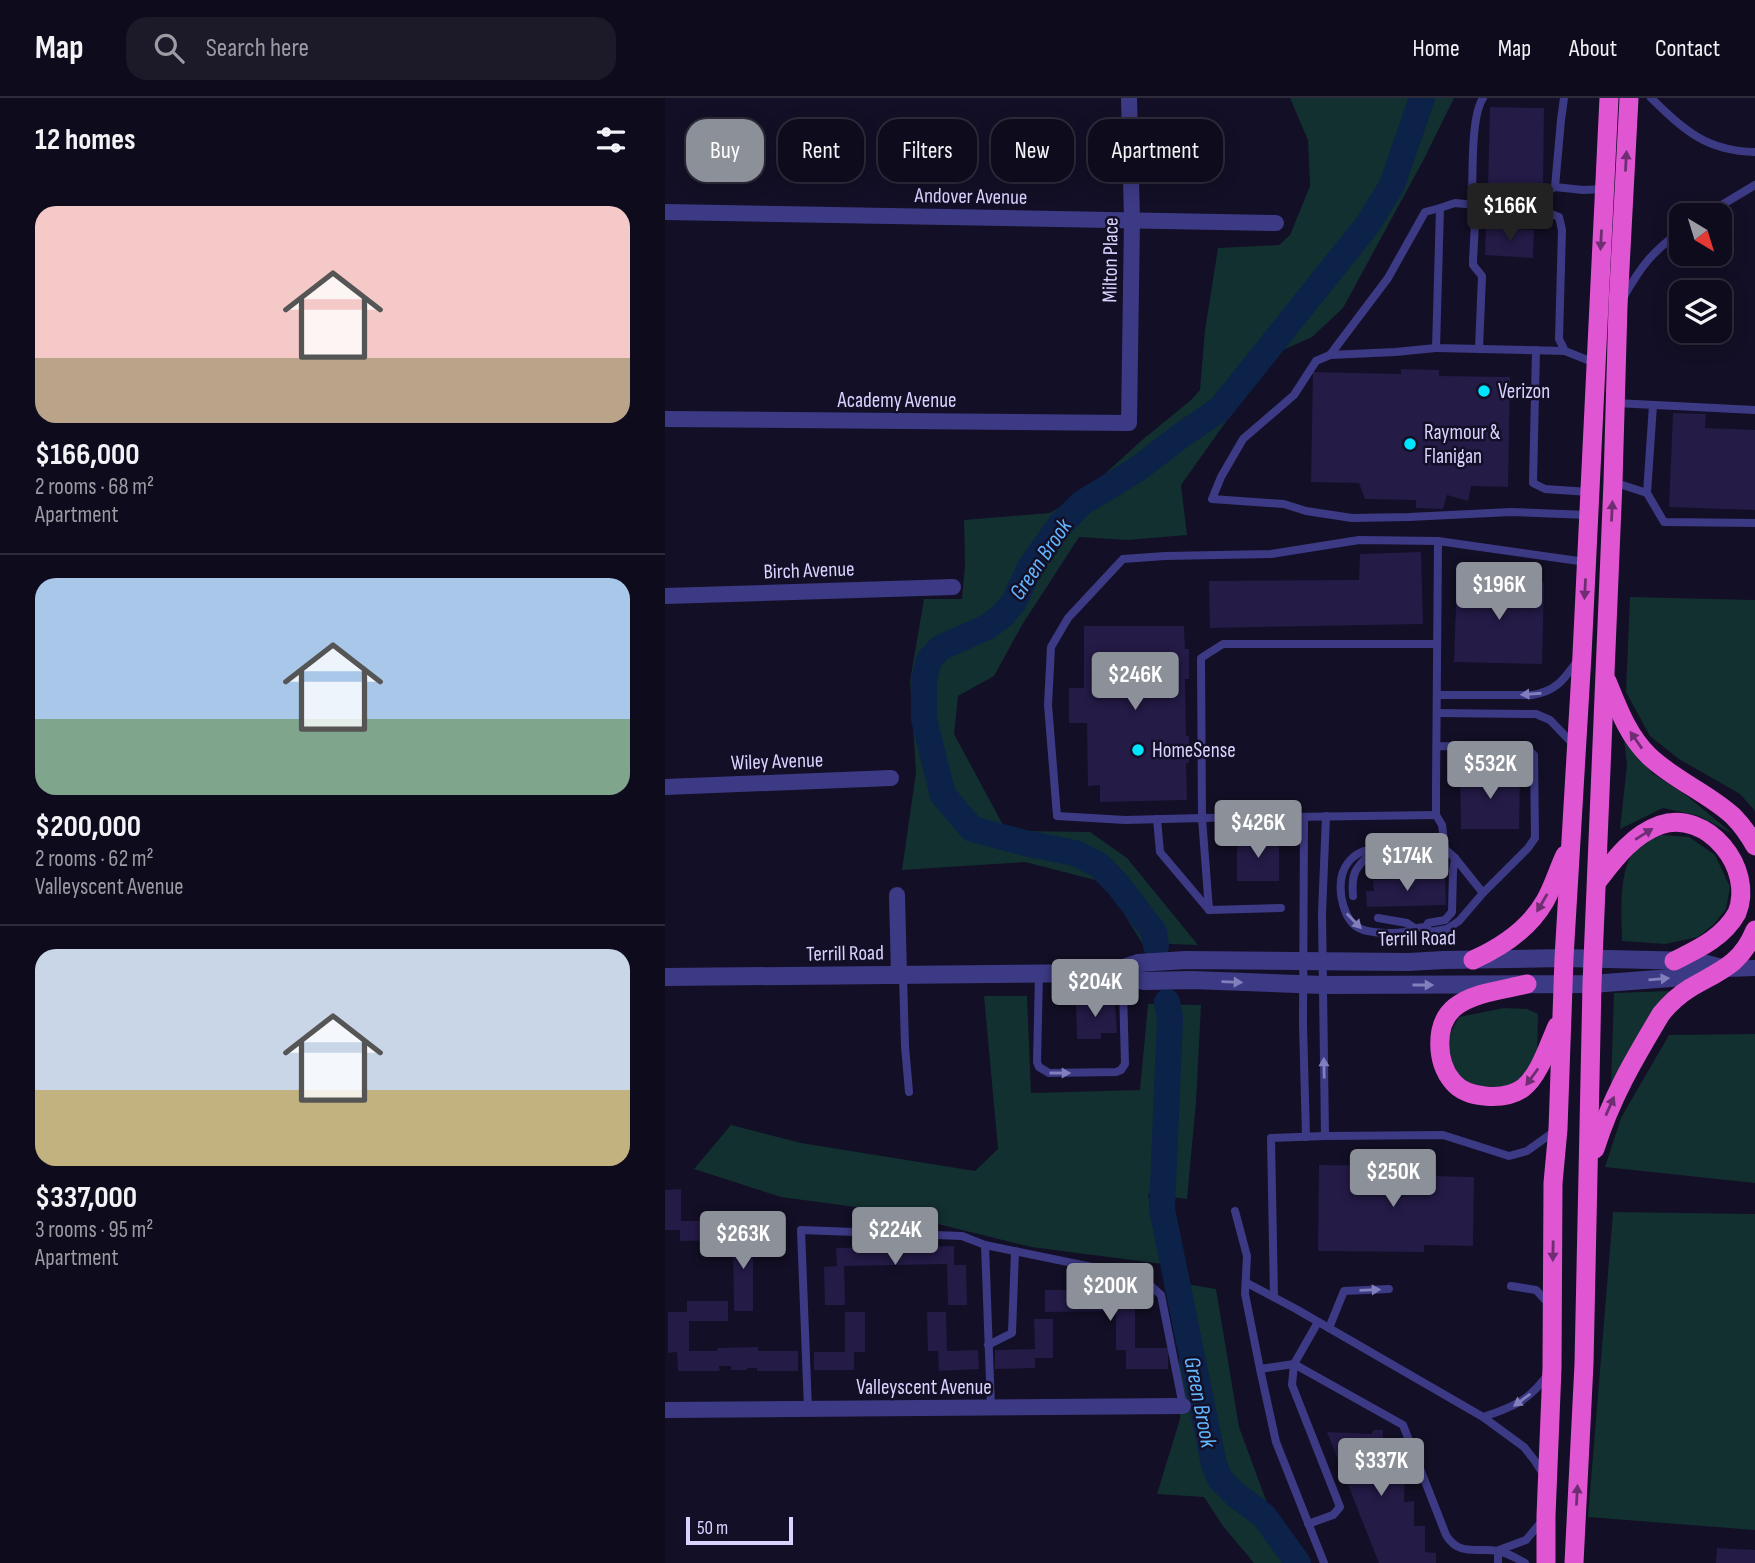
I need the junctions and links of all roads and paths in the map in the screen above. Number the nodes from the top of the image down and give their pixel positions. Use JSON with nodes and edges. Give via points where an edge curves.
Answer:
{"nodes":[{"id":1,"x":1129,"y":98,"type":"edge"},
{"id":2,"x":1483,"y":98,"type":"edge"},
{"id":3,"x":1565,"y":98,"type":"edge"},
{"id":4,"x":1609,"y":98,"type":"edge"},
{"id":5,"x":1629,"y":98,"type":"edge"},
{"id":6,"x":1651,"y":98,"type":"edge"},
{"id":7,"x":1755,"y":152,"type":"edge"},
{"id":8,"x":1755,"y":186,"type":"edge"},
{"id":9,"x":1555,"y":187,"type":"junction"},
{"id":10,"x":1604,"y":189,"type":"junction"},
{"id":11,"x":1726,"y":203,"type":"edge"},
{"id":12,"x":1476,"y":205,"type":"junction"},
{"id":13,"x":1440,"y":208,"type":"junction"},
{"id":14,"x":665,"y":212,"type":"edge"},
{"id":15,"x":1132,"y":220,"type":"junction"},
{"id":16,"x":1276,"y":223,"type":"dead end"},
{"id":17,"x":1669,"y":241,"type":"edge"},
{"id":18,"x":1618,"y":306,"type":"junction"},
{"id":19,"x":1436,"y":348,"type":"junction"},
{"id":20,"x":1479,"y":349,"type":"junction"},
{"id":21,"x":1536,"y":351,"type":"junction"},
{"id":22,"x":1565,"y":351,"type":"junction"},
{"id":23,"x":1330,"y":355,"type":"junction"},
{"id":24,"x":1595,"y":363,"type":"junction"},
{"id":25,"x":1615,"y":404,"type":"junction"},
{"id":26,"x":1653,"y":405,"type":"junction"},
{"id":27,"x":1755,"y":410,"type":"edge"},
{"id":28,"x":665,"y":419,"type":"edge"},
{"id":29,"x":1129,"y":423,"type":"joint"},
{"id":30,"x":1613,"y":482,"type":"junction"},
{"id":31,"x":1589,"y":492,"type":"junction"},
{"id":32,"x":1647,"y":493,"type":"junction"},
{"id":33,"x":1588,"y":516,"type":"junction"},
{"id":34,"x":1755,"y":523,"type":"edge"},
{"id":35,"x":1438,"y":541,"type":"junction"},
{"id":36,"x":1586,"y":562,"type":"junction"},
{"id":37,"x":953,"y":587,"type":"dead end"},
{"id":38,"x":665,"y":596,"type":"edge"},
{"id":39,"x":1437,"y":644,"type":"junction"},
{"id":40,"x":1582,"y":655,"type":"junction"},
{"id":41,"x":1605,"y":677,"type":"junction"},
{"id":42,"x":1437,"y":695,"type":"junction"},
{"id":43,"x":1437,"y":713,"type":"junction"},
{"id":44,"x":1437,"y":746,"type":"junction"},
{"id":45,"x":1576,"y":747,"type":"junction"},
{"id":46,"x":891,"y":778,"type":"dead end"},
{"id":47,"x":665,"y":787,"type":"edge"},
{"id":48,"x":1436,"y":815,"type":"junction"},
{"id":49,"x":1326,"y":816,"type":"junction"},
{"id":50,"x":1304,"y":817,"type":"junction"},
{"id":51,"x":1202,"y":818,"type":"junction"},
{"id":52,"x":1157,"y":819,"type":"junction"},
{"id":53,"x":1570,"y":841,"type":"junction"},
{"id":54,"x":1755,"y":846,"type":"edge"},
{"id":55,"x":1444,"y":849,"type":"junction"},
{"id":56,"x":1372,"y":853,"type":"junction"},
{"id":57,"x":1455,"y":858,"type":"junction"},
{"id":58,"x":1597,"y":882,"type":"junction"},
{"id":59,"x":1483,"y":893,"type":"junction"},
{"id":60,"x":897,"y":895,"type":"dead end"},
{"id":61,"x":1353,"y":896,"type":"dead end"},
{"id":62,"x":1281,"y":908,"type":"dead end"},
{"id":63,"x":1209,"y":910,"type":"junction"},
{"id":64,"x":1378,"y":918,"type":"dead end"},
{"id":65,"x":1413,"y":927,"type":"junction"},
{"id":66,"x":1426,"y":927,"type":"junction"},
{"id":67,"x":1755,"y":930,"type":"edge"},
{"id":68,"x":1564,"y":958,"type":"junction"},
{"id":69,"x":1594,"y":959,"type":"junction"},
{"id":70,"x":1473,"y":960,"type":"junction"},
{"id":71,"x":1304,"y":961,"type":"junction"},
{"id":72,"x":1323,"y":961,"type":"junction"},
{"id":73,"x":1674,"y":961,"type":"junction"},
{"id":74,"x":1755,"y":968,"type":"edge"},
{"id":75,"x":1726,"y":969,"type":"junction"},
{"id":76,"x":1039,"y":973,"type":"junction"},
{"id":77,"x":1109,"y":973,"type":"junction"},
{"id":78,"x":901,"y":975,"type":"junction"},
{"id":79,"x":665,"y":978,"type":"edge"},
{"id":80,"x":1527,"y":984,"type":"junction"},
{"id":81,"x":1593,"y":984,"type":"junction"},
{"id":82,"x":1303,"y":985,"type":"junction"},
{"id":83,"x":1323,"y":985,"type":"junction"},
{"id":84,"x":1563,"y":985,"type":"junction"},
{"id":85,"x":1561,"y":1016,"type":"junction"},
{"id":86,"x":909,"y":1092,"type":"dead end"},
{"id":87,"x":1557,"y":1129,"type":"junction"},
{"id":88,"x":1325,"y":1136,"type":"junction"},
{"id":89,"x":1306,"y":1137,"type":"junction"},
{"id":90,"x":1589,"y":1170,"type":"junction"},
{"id":91,"x":1235,"y":1211,"type":"dead end"},
{"id":92,"x":985,"y":1245,"type":"junction"},
{"id":93,"x":1014,"y":1251,"type":"junction"},
{"id":94,"x":1247,"y":1283,"type":"junction"},
{"id":95,"x":1511,"y":1286,"type":"dead end"},
{"id":96,"x":1389,"y":1289,"type":"dead end"},
{"id":97,"x":1274,"y":1297,"type":"junction"},
{"id":98,"x":1552,"y":1307,"type":"junction"},
{"id":99,"x":1318,"y":1322,"type":"junction"},
{"id":100,"x":1329,"y":1328,"type":"junction"},
{"id":101,"x":988,"y":1345,"type":"junction"},
{"id":102,"x":1294,"y":1364,"type":"junction"},
{"id":103,"x":1552,"y":1368,"type":"junction"},
{"id":104,"x":1260,"y":1369,"type":"junction"},
{"id":105,"x":1183,"y":1406,"type":"joint"},
{"id":106,"x":991,"y":1408,"type":"junction"},
{"id":107,"x":808,"y":1409,"type":"junction"},
{"id":108,"x":665,"y":1410,"type":"edge"},
{"id":109,"x":1483,"y":1418,"type":"junction"},
{"id":110,"x":1548,"y":1482,"type":"junction"},
{"id":111,"x":1546,"y":1516,"type":"junction"},
{"id":112,"x":1308,"y":1524,"type":"junction"},
{"id":113,"x":1498,"y":1551,"type":"junction"},
{"id":114,"x":1324,"y":1563,"type":"edge"},
{"id":115,"x":1498,"y":1563,"type":"edge"},
{"id":116,"x":1525,"y":1563,"type":"edge"},
{"id":117,"x":1546,"y":1563,"type":"edge"},
{"id":118,"x":1574,"y":1563,"type":"edge"}],
"edges":[{"from":1,"to":15,"type":"street","name":"Milton Place"},
{"from":2,"to":9,"type":"lane","via":[[1478,106],[1472,194],[1535,198]]},
{"from":3,"to":9,"type":"lane"},
{"from":4,"to":10,"type":"highway"},
{"from":18,"to":5,"type":"highway","one_way":true},
{"from":6,"to":7,"type":"lane","via":[[1710,144]]},
{"from":8,"to":11,"type":"lane"},
{"from":9,"to":10,"type":"lane"},
{"from":10,"to":24,"type":"highway","one_way":true},
{"from":12,"to":13,"type":"lane","via":[[1455,203]]},
{"from":12,"to":20,"type":"lane","via":[[1472,260],[1482,276]]},
{"from":12,"to":22,"type":"lane","via":[[1559,217],[1559,339]]},
{"from":13,"to":19,"type":"lane"},
{"from":13,"to":23,"type":"lane","via":[[1425,212],[1388,278]]},
{"from":14,"to":15,"type":"street","name":"Andover Avenue"},
{"from":15,"to":16,"type":"street","name":"Andover Avenue"},
{"from":15,"to":29,"type":"street","name":"Milton Place"},
{"from":17,"to":18,"type":"lane","via":[[1644,264]]},
{"from":18,"to":25,"type":"highway"},
{"from":19,"to":20,"type":"lane"},
{"from":19,"to":23,"type":"lane"},
{"from":20,"to":21,"type":"lane"},
{"from":21,"to":22,"type":"lane"},
{"from":21,"to":31,"type":"lane","via":[[1533,483],[1545,489]]},
{"from":22,"to":24,"type":"lane"},
{"from":23,"to":33,"type":"lane","via":[[1316,361],[1294,395],[1243,439],[1212,499],[1284,504],[1352,518],[1511,512]]},
{"from":24,"to":31,"type":"highway"},
{"from":25,"to":26,"type":"lane"},
{"from":25,"to":30,"type":"highway"},
{"from":26,"to":27,"type":"lane"},
{"from":26,"to":32,"type":"lane"},
{"from":28,"to":29,"type":"street","name":"Academy Avenue"},
{"from":30,"to":32,"type":"lane"},
{"from":41,"to":30,"type":"highway","one_way":true},
{"from":31,"to":33,"type":"highway"},
{"from":32,"to":34,"type":"lane","via":[[1664,522]]},
{"from":33,"to":36,"type":"highway"},
{"from":35,"to":36,"type":"lane"},
{"from":35,"to":39,"type":"lane"},
{"from":35,"to":52,"type":"lane","via":[[1359,540],[1271,554],[1123,559],[1068,618],[1051,647],[1048,705],[1057,816]]},
{"from":36,"to":40,"type":"highway","one_way":true},
{"from":37,"to":38,"type":"street","name":"Birch Avenue"},
{"from":39,"to":42,"type":"lane"},
{"from":39,"to":51,"type":"lane","via":[[1223,644],[1201,658]]},
{"from":40,"to":42,"type":"lane","one_way":true,"via":[[1560,683],[1543,694]]},
{"from":40,"to":45,"type":"highway"},
{"from":54,"to":41,"type":"highway","one_way":true,"via":[[1732,815],[1650,757],[1623,720]]},
{"from":41,"to":58,"type":"highway"},
{"from":42,"to":43,"type":"lane"},
{"from":43,"to":44,"type":"lane"},
{"from":43,"to":45,"type":"lane","via":[[1536,714],[1550,720]]},
{"from":44,"to":48,"type":"lane"},
{"from":44,"to":59,"type":"lane","via":[[1526,748],[1534,755],[1535,838]]},
{"from":45,"to":53,"type":"highway"},
{"from":46,"to":47,"type":"street","name":"Wiley Avenue"},
{"from":48,"to":49,"type":"lane"},
{"from":48,"to":55,"type":"lane","via":[[1443,825]]},
{"from":49,"to":50,"type":"lane"},
{"from":49,"to":72,"type":"lane"},
{"from":50,"to":51,"type":"lane"},
{"from":50,"to":71,"type":"lane"},
{"from":51,"to":52,"type":"lane"},
{"from":51,"to":63,"type":"lane"},
{"from":52,"to":63,"type":"lane","via":[[1160,852]]},
{"from":53,"to":68,"type":"highway"},
{"from":53,"to":70,"type":"highway","one_way":true,"via":[[1535,916],[1501,947]]},
{"from":55,"to":56,"type":"lane"},
{"from":55,"to":57,"type":"lane"},
{"from":56,"to":61,"type":"lane","via":[[1356,869]]},
{"from":56,"to":65,"type":"lane","one_way":true,"via":[[1364,851],[1352,858],[1342,873],[1346,912],[1355,927],[1365,931],[1406,932]]},
{"from":57,"to":59,"type":"lane"},
{"from":57,"to":66,"type":"lane","via":[[1452,912]]},
{"from":58,"to":69,"type":"highway"},
{"from":58,"to":73,"type":"highway","one_way":true,"via":[[1630,844],[1662,824],[1692,824],[1720,841],[1737,865],[1743,892],[1740,905],[1718,936]]},
{"from":59,"to":66,"type":"lane","via":[[1447,929],[1430,932]]},
{"from":60,"to":78,"type":"street"},
{"from":62,"to":63,"type":"lane"},
{"from":64,"to":65,"type":"lane"},
{"from":65,"to":66,"type":"lane"},
{"from":67,"to":75,"type":"highway"},
{"from":68,"to":69,"type":"street","name":"Terrill Road"},
{"from":68,"to":70,"type":"street","name":"Terrill Road"},
{"from":68,"to":84,"type":"highway"},
{"from":69,"to":73,"type":"street","name":"Terrill Road"},
{"from":69,"to":81,"type":"highway"},
{"from":70,"to":72,"type":"street","name":"Terrill Road"},
{"from":71,"to":72,"type":"street","name":"Terrill Road"},
{"from":71,"to":77,"type":"street","name":"Terrill Road","via":[[1185,960],[1138,963]]},
{"from":71,"to":82,"type":"lane"},
{"from":72,"to":83,"type":"lane"},
{"from":73,"to":75,"type":"street","name":"Terrill Road"},
{"from":74,"to":75,"type":"street","name":"Terrill Road"},
{"from":81,"to":75,"type":"street","name":"Terrill Road","one_way":true,"via":[[1697,976]]},
{"from":90,"to":75,"type":"highway","one_way":true,"via":[[1614,1096],[1661,1014],[1688,989]]},
{"from":76,"to":77,"type":"street","name":"Terrill Road"},
{"from":76,"to":77,"type":"lane","one_way":true,"via":[[1037,1062],[1049,1073],[1116,1072],[1125,1064],[1123,989]]},
{"from":76,"to":78,"type":"street","name":"Terrill Road"},
{"from":77,"to":82,"type":"street","name":"Terrill Road","one_way":true,"via":[[1144,981]]},
{"from":78,"to":79,"type":"street","name":"Terrill Road"},
{"from":78,"to":86,"type":"lane"},
{"from":83,"to":80,"type":"street","name":"Terrill Road","one_way":true},
{"from":80,"to":84,"type":"street","name":"Terrill Road"},
{"from":85,"to":80,"type":"highway","one_way":true,"via":[[1535,1074],[1523,1088],[1499,1096],[1478,1096],[1454,1083],[1440,1053],[1450,1012],[1470,998]]},
{"from":81,"to":84,"type":"street","name":"Terrill Road"},
{"from":81,"to":90,"type":"highway"},
{"from":82,"to":83,"type":"street","name":"Terrill Road"},
{"from":82,"to":89,"type":"lane"},
{"from":88,"to":83,"type":"lane","one_way":true},
{"from":84,"to":85,"type":"highway"},
{"from":85,"to":87,"type":"highway"},
{"from":87,"to":88,"type":"lane","via":[[1535,1146],[1509,1156],[1443,1135]]},
{"from":87,"to":98,"type":"highway","one_way":true},
{"from":88,"to":89,"type":"lane"},
{"from":89,"to":97,"type":"lane","via":[[1272,1138]]},
{"from":118,"to":90,"type":"highway","one_way":true},
{"from":91,"to":94,"type":"lane","via":[[1247,1256]]},
{"from":92,"to":93,"type":"lane"},
{"from":92,"to":101,"type":"lane"},
{"from":92,"to":107,"type":"lane","via":[[962,1236],[801,1230]]},
{"from":93,"to":101,"type":"lane","via":[[1012,1333]]},
{"from":93,"to":105,"type":"lane","via":[[1141,1277],[1161,1295]]},
{"from":94,"to":97,"type":"lane"},
{"from":94,"to":104,"type":"lane","via":[[1245,1294]]},
{"from":95,"to":98,"type":"lane","via":[[1536,1290]]},
{"from":100,"to":96,"type":"lane","one_way":true,"via":[[1343,1290]]},
{"from":97,"to":99,"type":"lane"},
{"from":98,"to":103,"type":"highway"},
{"from":99,"to":100,"type":"lane"},
{"from":99,"to":102,"type":"lane"},
{"from":100,"to":109,"type":"lane"},
{"from":101,"to":106,"type":"lane"},
{"from":102,"to":104,"type":"lane"},
{"from":102,"to":112,"type":"lane","via":[[1292,1385],[1340,1507],[1333,1515]]},
{"from":102,"to":113,"type":"lane","via":[[1403,1425],[1451,1543],[1463,1549]]},
{"from":103,"to":109,"type":"lane","one_way":true,"via":[[1538,1388],[1520,1402]]},
{"from":103,"to":110,"type":"highway"},
{"from":104,"to":112,"type":"lane","via":[[1276,1442]]},
{"from":105,"to":106,"type":"street","name":"Valleyscent Avenue"},
{"from":106,"to":107,"type":"street","name":"Valleyscent Avenue"},
{"from":107,"to":108,"type":"street","name":"Valleyscent Avenue"},
{"from":109,"to":110,"type":"lane","via":[[1524,1447]]},
{"from":110,"to":111,"type":"highway"},
{"from":111,"to":113,"type":"lane","via":[[1526,1540]]},
{"from":111,"to":117,"type":"highway"},
{"from":112,"to":114,"type":"lane"},
{"from":113,"to":115,"type":"lane"},
{"from":113,"to":116,"type":"lane"}]}
